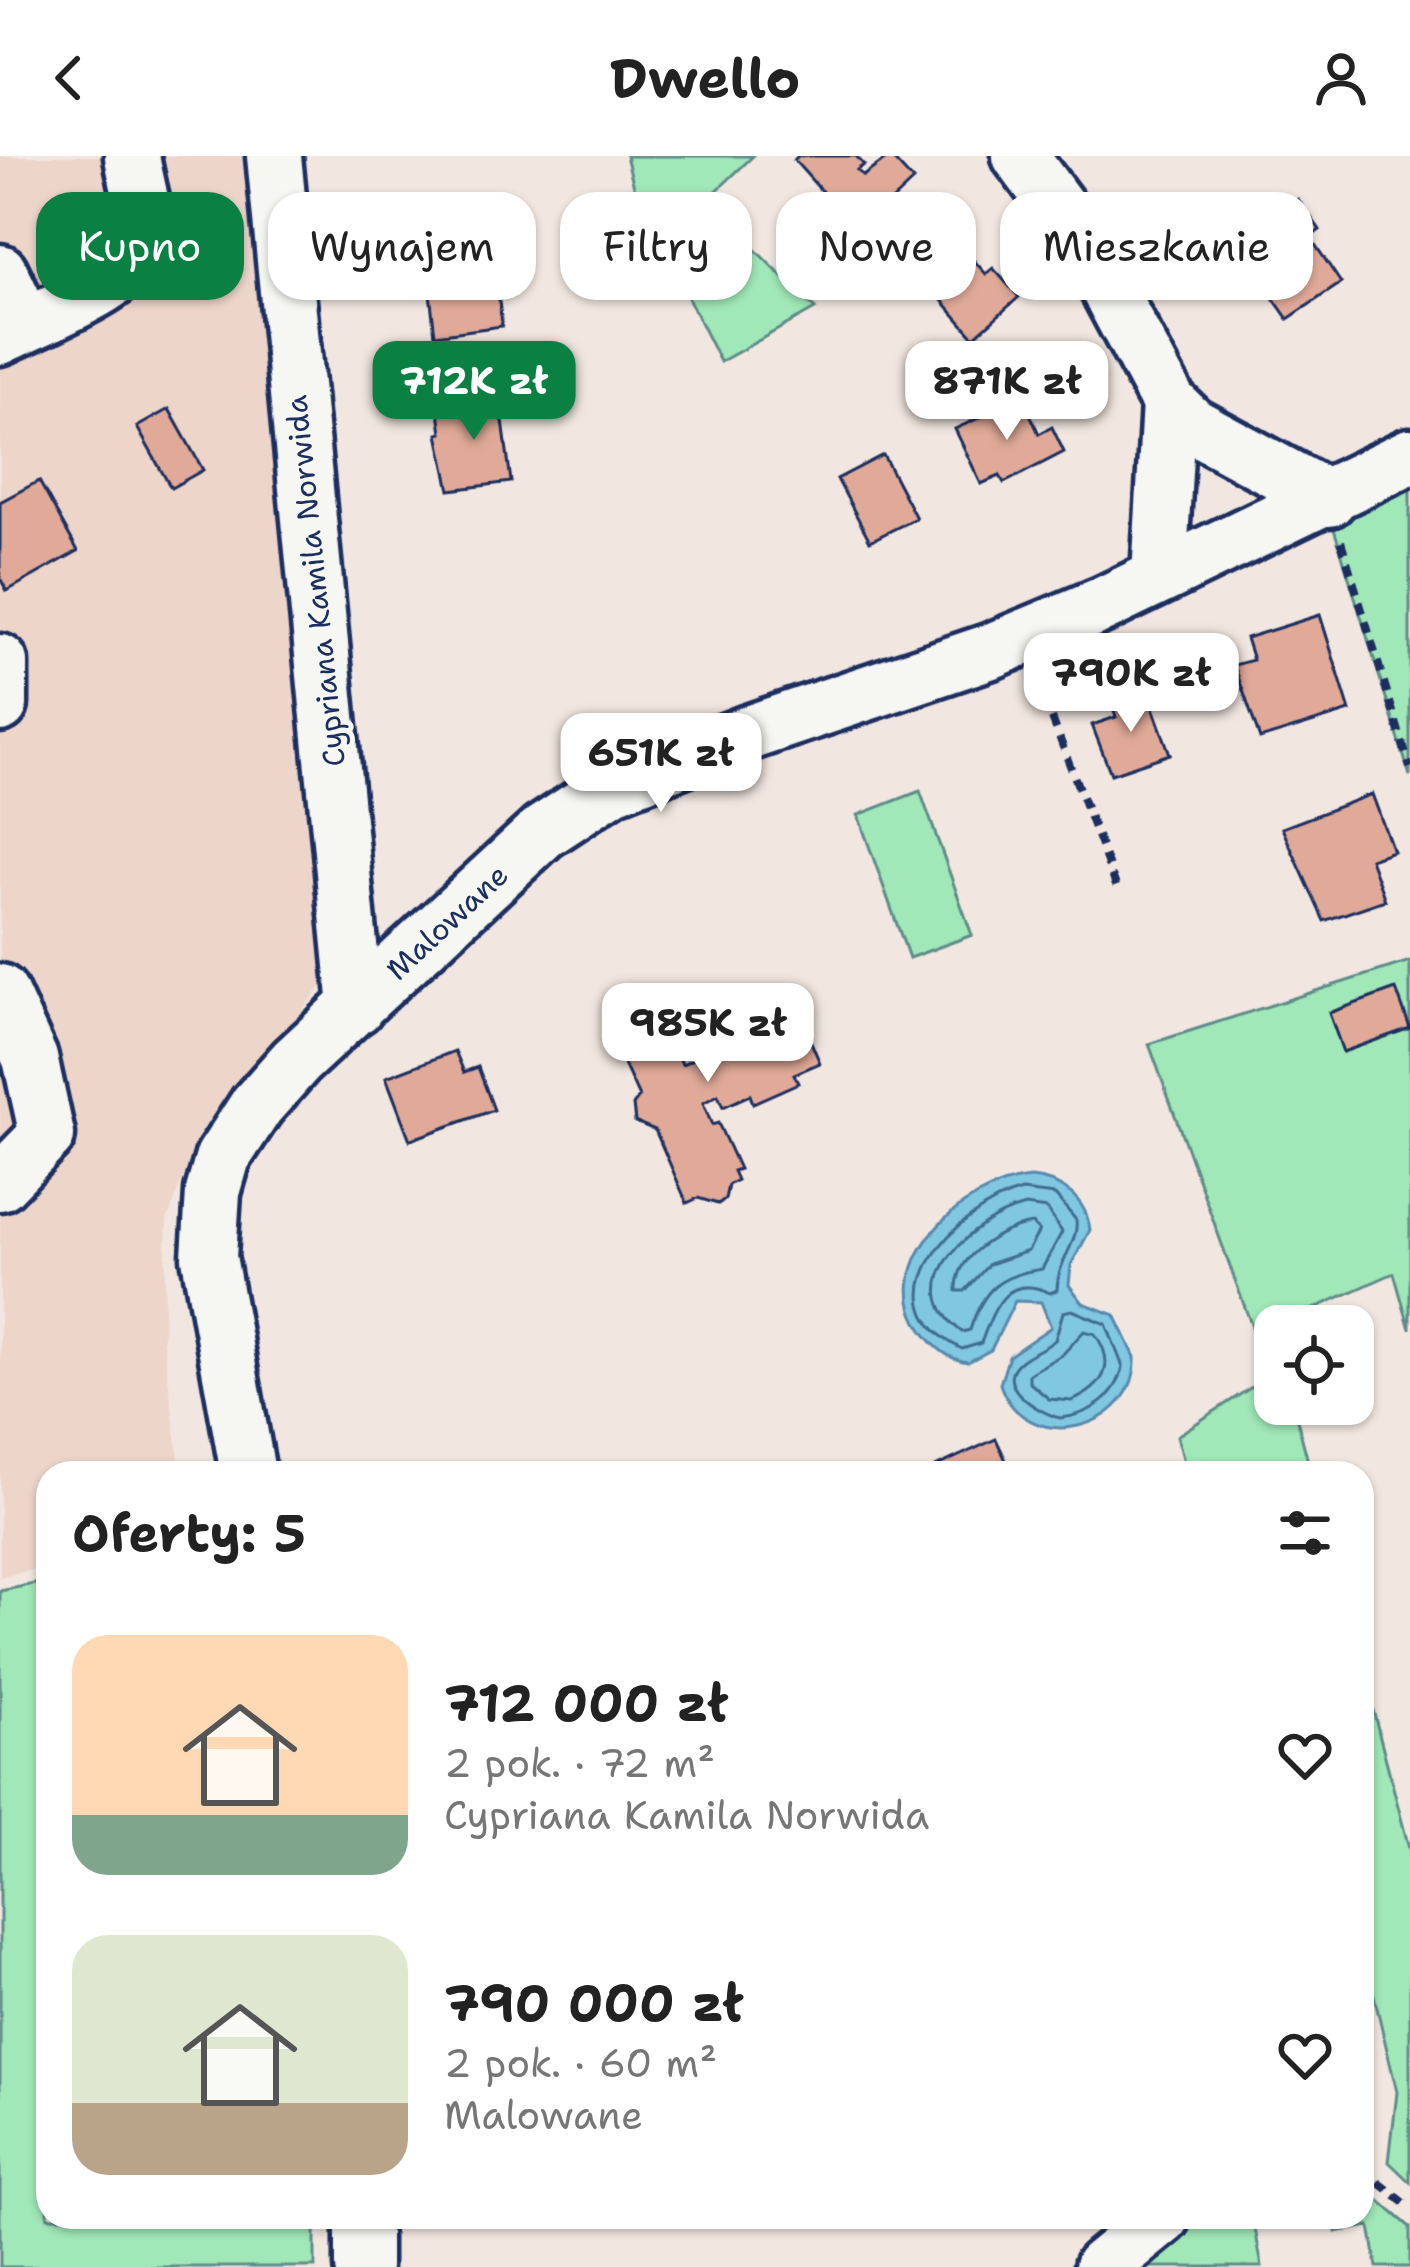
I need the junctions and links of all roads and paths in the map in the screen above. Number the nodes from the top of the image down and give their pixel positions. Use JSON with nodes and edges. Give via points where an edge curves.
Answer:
{"nodes":[{"id":1,"x":132,"y":156,"type":"edge"},
{"id":2,"x":274,"y":156,"type":"edge"},
{"id":3,"x":1020,"y":156,"type":"edge"},
{"id":4,"x":0,"y":272,"type":"edge"},
{"id":5,"x":12,"y":330,"type":"edge"},
{"id":6,"x":1169,"y":404,"type":"junction"},
{"id":7,"x":1410,"y":456,"type":"edge"},
{"id":8,"x":1329,"y":499,"type":"junction"},
{"id":9,"x":1159,"y":576,"type":"junction"},
{"id":10,"x":1022,"y":639,"type":"junction"},
{"id":11,"x":0,"y":662,"type":"edge"},
{"id":12,"x":0,"y":704,"type":"edge"},
{"id":13,"x":1410,"y":768,"type":"edge"},
{"id":14,"x":1118,"y":891,"type":"dead end"},
{"id":15,"x":0,"y":992,"type":"edge"},
{"id":16,"x":356,"y":1007,"type":"junction"},
{"id":17,"x":0,"y":1184,"type":"edge"},
{"id":18,"x":246,"y":1461,"type":"edge"},
{"id":19,"x":1374,"y":2178,"type":"edge"},
{"id":20,"x":1410,"y":2206,"type":"edge"},
{"id":21,"x":363,"y":2229,"type":"edge"},
{"id":22,"x":1148,"y":2229,"type":"edge"},
{"id":23,"x":363,"y":2267,"type":"edge"},
{"id":24,"x":1102,"y":2267,"type":"edge"}],
"edges":[{"from":1,"to":5,"type":"street","via":[[145,238],[140,256],[122,276]]},
{"from":2,"to":16,"type":"street","name":"Cypriana Kamila Norwida"},
{"from":3,"to":6,"type":"street","via":[[1082,240]]},
{"from":4,"to":5,"type":"street"},
{"from":6,"to":8,"type":"street","via":[[1192,425]]},
{"from":6,"to":9,"type":"street"},
{"from":7,"to":8,"type":"street","name":"Malowane"},
{"from":8,"to":9,"type":"street","name":"Malowane"},
{"from":8,"to":13,"type":"path"},
{"from":9,"to":10,"type":"street","name":"Malowane"},
{"from":10,"to":14,"type":"path"},
{"from":10,"to":16,"type":"street","name":"Malowane","via":[[614,787],[543,832]]},
{"from":11,"to":12,"type":"street"},
{"from":15,"to":17,"type":"street","via":[[30,1058],[46,1135]]},
{"from":16,"to":18,"type":"street","name":"Malowane","via":[[257,1105],[223,1156],[213,1192],[209,1257]]},
{"from":19,"to":20,"type":"path"},
{"from":21,"to":23,"type":"street"},
{"from":22,"to":24,"type":"street"}]}
